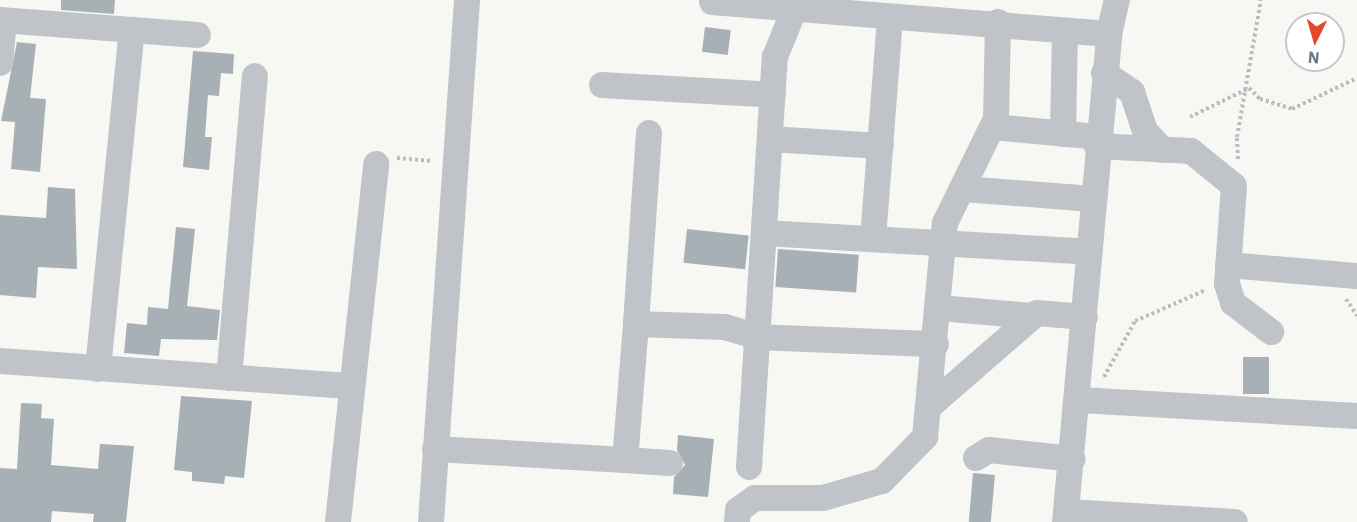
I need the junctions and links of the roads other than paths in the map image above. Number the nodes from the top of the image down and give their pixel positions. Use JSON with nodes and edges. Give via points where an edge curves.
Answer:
{"nodes":[{"id":1,"x":467,"y":0,"type":"edge"},
{"id":2,"x":1117,"y":0,"type":"edge"},
{"id":3,"x":712,"y":2,"type":"dead end"},
{"id":4,"x":797,"y":4,"type":"edge"},
{"id":5,"x":890,"y":19,"type":"junction"},
{"id":6,"x":2,"y":21,"type":"edge"},
{"id":7,"x":998,"y":22,"type":"junction"},
{"id":8,"x":132,"y":30,"type":"junction"},
{"id":9,"x":1065,"y":31,"type":"junction"},
{"id":10,"x":1109,"y":34,"type":"junction"},
{"id":11,"x":198,"y":35,"type":"dead end"},
{"id":12,"x":0,"y":63,"type":"edge"},
{"id":13,"x":1104,"y":73,"type":"junction"},
{"id":14,"x":255,"y":76,"type":"dead end"},
{"id":15,"x":602,"y":85,"type":"dead end"},
{"id":16,"x":773,"y":94,"type":"junction"},
{"id":17,"x":993,"y":127,"type":"junction"},
{"id":18,"x":649,"y":134,"type":"dead end"},
{"id":19,"x":1063,"y":134,"type":"junction"},
{"id":20,"x":770,"y":139,"type":"junction"},
{"id":21,"x":1097,"y":141,"type":"junction"},
{"id":22,"x":881,"y":146,"type":"junction"},
{"id":23,"x":1164,"y":150,"type":"junction"},
{"id":24,"x":376,"y":164,"type":"road end"},
{"id":25,"x":963,"y":189,"type":"junction"},
{"id":26,"x":1093,"y":199,"type":"junction"},
{"id":27,"x":764,"y":233,"type":"junction"},
{"id":28,"x":873,"y":239,"type":"junction"},
{"id":29,"x":944,"y":239,"type":"junction"},
{"id":30,"x":1089,"y":252,"type":"junction"},
{"id":31,"x":1227,"y":275,"type":"junction"},
{"id":32,"x":1357,"y":276,"type":"edge"},
{"id":33,"x":939,"y":308,"type":"junction"},
{"id":34,"x":1033,"y":316,"type":"junction"},
{"id":35,"x":1085,"y":317,"type":"junction"},
{"id":36,"x":636,"y":324,"type":"junction"},
{"id":37,"x":1271,"y":332,"type":"dead end"},
{"id":38,"x":758,"y":337,"type":"junction"},
{"id":39,"x":936,"y":344,"type":"junction"},
{"id":40,"x":0,"y":361,"type":"edge"},
{"id":41,"x":98,"y":369,"type":"junction"},
{"id":42,"x":229,"y":378,"type":"junction"},
{"id":43,"x":352,"y":387,"type":"junction"},
{"id":44,"x":1080,"y":400,"type":"junction"},
{"id":45,"x":932,"y":405,"type":"junction"},
{"id":46,"x":1357,"y":416,"type":"edge"},
{"id":47,"x":435,"y":449,"type":"junction"},
{"id":48,"x":976,"y":458,"type":"dead end"},
{"id":49,"x":1073,"y":459,"type":"junction"},
{"id":50,"x":625,"y":460,"type":"junction"},
{"id":51,"x":670,"y":463,"type":"dead end"},
{"id":52,"x":749,"y":467,"type":"dead end"},
{"id":53,"x":1066,"y":517,"type":"edge"},
{"id":54,"x":338,"y":522,"type":"edge"},
{"id":55,"x":431,"y":522,"type":"edge"},
{"id":56,"x":737,"y":522,"type":"edge"},
{"id":57,"x":1235,"y":522,"type":"edge"}],
"edges":[{"from":1,"to":47,"type":"street","via":[[452,162]]},
{"from":2,"to":10,"type":"street"},
{"from":3,"to":4,"type":"street"},
{"from":4,"to":5,"type":"street"},
{"from":4,"to":16,"type":"street","via":[[775,57]]},
{"from":5,"to":7,"type":"street"},
{"from":5,"to":22,"type":"street"},
{"from":6,"to":8,"type":"street"},
{"from":6,"to":12,"type":"street"},
{"from":7,"to":9,"type":"street"},
{"from":7,"to":17,"type":"street"},
{"from":8,"to":11,"type":"street"},
{"from":8,"to":41,"type":"street"},
{"from":9,"to":10,"type":"street"},
{"from":9,"to":19,"type":"street"},
{"from":10,"to":13,"type":"street"},
{"from":13,"to":21,"type":"street"},
{"from":13,"to":23,"type":"street","via":[[1132,92],[1145,131]]},
{"from":14,"to":42,"type":"street"},
{"from":15,"to":16,"type":"street"},
{"from":16,"to":20,"type":"street"},
{"from":17,"to":19,"type":"street"},
{"from":17,"to":25,"type":"street"},
{"from":18,"to":36,"type":"street"},
{"from":19,"to":21,"type":"street"},
{"from":20,"to":22,"type":"street"},
{"from":20,"to":27,"type":"street"},
{"from":21,"to":23,"type":"street"},
{"from":21,"to":26,"type":"street"},
{"from":22,"to":28,"type":"street"},
{"from":23,"to":31,"type":"street","via":[[1191,151],[1234,186]]},
{"from":24,"to":43,"type":"street"},
{"from":25,"to":26,"type":"street"},
{"from":25,"to":29,"type":"street","via":[[945,223]]},
{"from":26,"to":30,"type":"street"},
{"from":27,"to":28,"type":"street"},
{"from":27,"to":38,"type":"street"},
{"from":28,"to":29,"type":"street"},
{"from":29,"to":30,"type":"street"},
{"from":29,"to":33,"type":"street"},
{"from":30,"to":35,"type":"street"},
{"from":31,"to":32,"type":"street"},
{"from":31,"to":37,"type":"street","via":[[1233,303]]},
{"from":33,"to":34,"type":"street"},
{"from":33,"to":39,"type":"street"},
{"from":34,"to":35,"type":"street"},
{"from":34,"to":45,"type":"street"},
{"from":35,"to":44,"type":"street"},
{"from":36,"to":38,"type":"street","via":[[725,327]]},
{"from":36,"to":50,"type":"street"},
{"from":38,"to":39,"type":"street"},
{"from":38,"to":52,"type":"street"},
{"from":39,"to":45,"type":"street"},
{"from":40,"to":41,"type":"street"},
{"from":41,"to":42,"type":"street"},
{"from":42,"to":43,"type":"street"},
{"from":43,"to":54,"type":"street"},
{"from":44,"to":46,"type":"street"},
{"from":44,"to":49,"type":"street"},
{"from":45,"to":56,"type":"street","via":[[925,437],[882,481],[823,498],[755,498],[738,510]]},
{"from":47,"to":50,"type":"street"},
{"from":47,"to":55,"type":"street"},
{"from":48,"to":49,"type":"street","via":[[989,450]]},
{"from":49,"to":53,"type":"street"},
{"from":50,"to":51,"type":"street"},
{"from":53,"to":57,"type":"street"}]}
